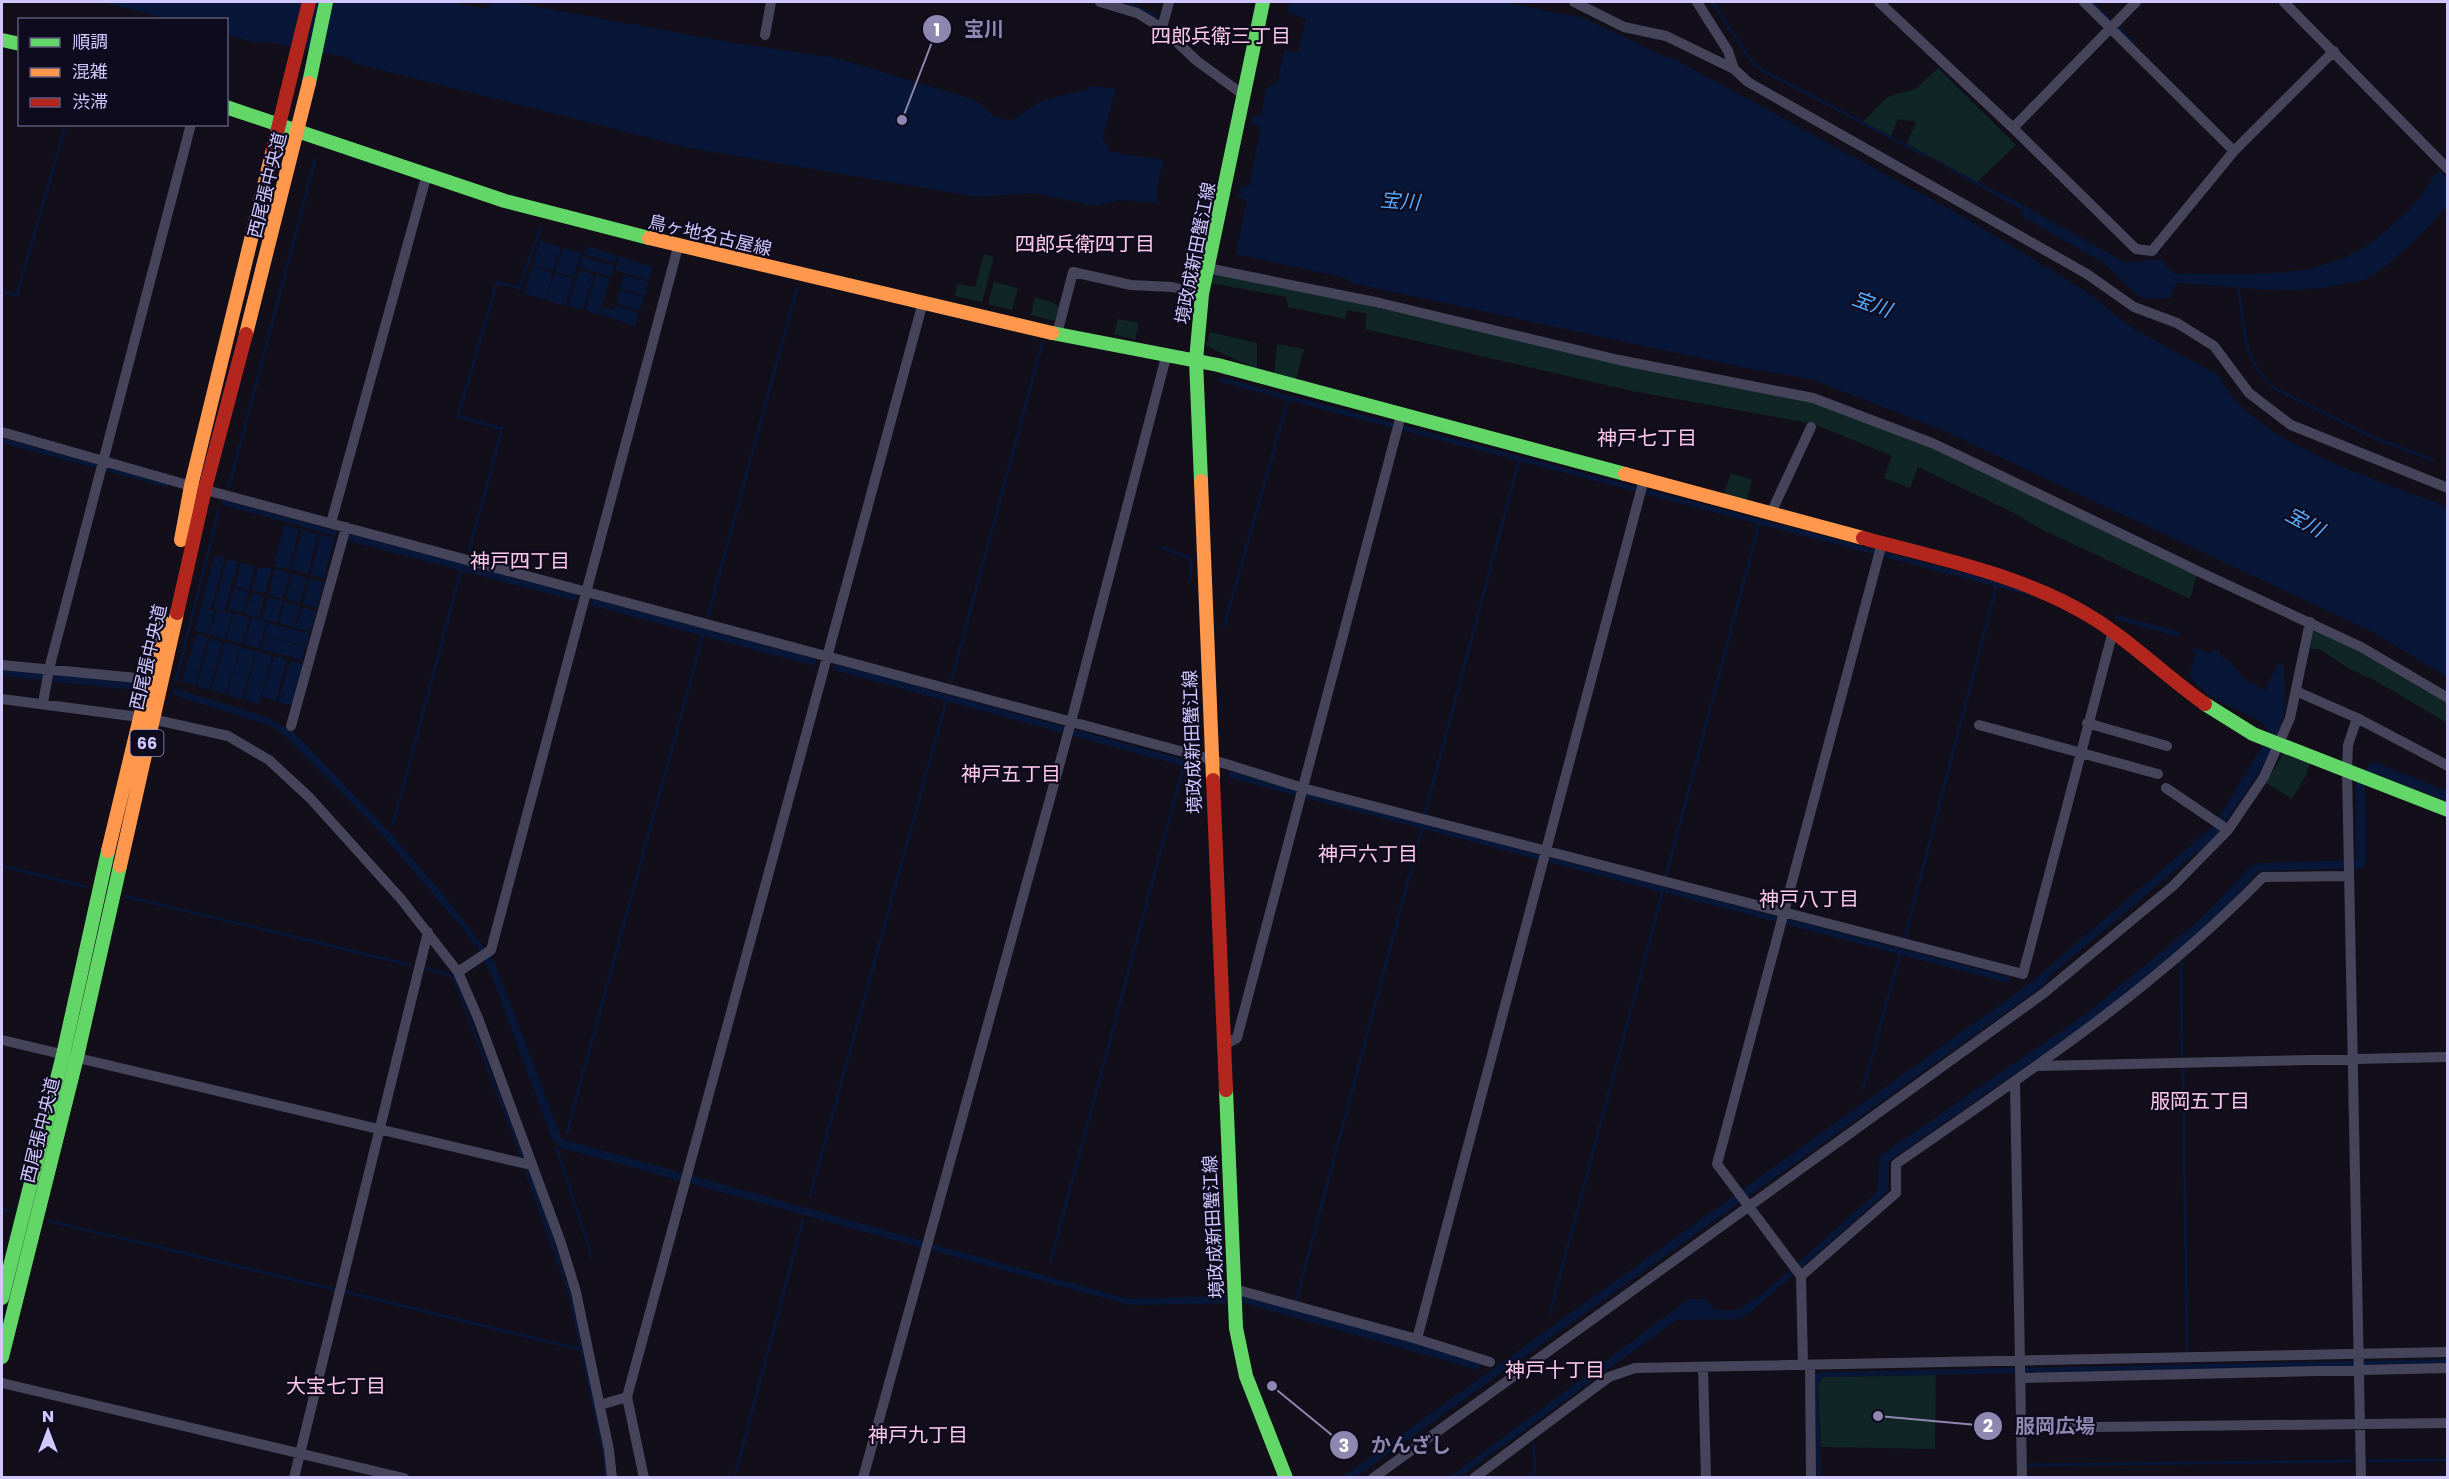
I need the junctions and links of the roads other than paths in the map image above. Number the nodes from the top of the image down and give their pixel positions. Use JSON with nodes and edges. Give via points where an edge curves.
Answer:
{"nodes":[{"id":1,"x":309,"y":2,"type":"edge"},
{"id":2,"x":327,"y":2,"type":"edge"},
{"id":3,"x":771,"y":2,"type":"edge"},
{"id":4,"x":1100,"y":2,"type":"edge"},
{"id":5,"x":1169,"y":2,"type":"edge"},
{"id":6,"x":1263,"y":2,"type":"edge"},
{"id":7,"x":1574,"y":2,"type":"edge"},
{"id":8,"x":1696,"y":2,"type":"edge"},
{"id":9,"x":2084,"y":2,"type":"edge"},
{"id":10,"x":2136,"y":2,"type":"edge"},
{"id":11,"x":2284,"y":2,"type":"edge"},
{"id":12,"x":1883,"y":3,"type":"edge"},
{"id":13,"x":1117,"y":4,"type":"edge"},
{"id":14,"x":2109,"y":27,"type":"junction"},
{"id":15,"x":1162,"y":28,"type":"junction"},
{"id":16,"x":765,"y":35,"type":"dead end"},
{"id":17,"x":2,"y":40,"type":"edge"},
{"id":18,"x":18,"y":44,"type":"edge"},
{"id":19,"x":2334,"y":51,"type":"junction"},
{"id":20,"x":1734,"y":69,"type":"junction"},
{"id":21,"x":1245,"y":96,"type":"junction"},
{"id":22,"x":228,"y":108,"type":"edge"},
{"id":23,"x":279,"y":123,"type":"junction"},
{"id":24,"x":190,"y":126,"type":"edge"},
{"id":25,"x":2013,"y":128,"type":"junction"},
{"id":26,"x":299,"y":130,"type":"junction"},
{"id":27,"x":2234,"y":151,"type":"junction"},
{"id":28,"x":2448,"y":169,"type":"edge"},
{"id":29,"x":427,"y":174,"type":"junction"},
{"id":30,"x":678,"y":247,"type":"junction"},
{"id":31,"x":1207,"y":268,"type":"junction"},
{"id":32,"x":1202,"y":294,"type":"junction"},
{"id":33,"x":923,"y":302,"type":"junction"},
{"id":34,"x":1057,"y":334,"type":"junction"},
{"id":35,"x":1166,"y":357,"type":"junction"},
{"id":36,"x":1196,"y":360,"type":"junction"},
{"id":37,"x":1399,"y":422,"type":"junction"},
{"id":38,"x":1811,"y":427,"type":"dead end"},
{"id":39,"x":2,"y":432,"type":"edge"},
{"id":40,"x":103,"y":465,"type":"junction"},
{"id":41,"x":1642,"y":487,"type":"junction"},
{"id":42,"x":198,"y":488,"type":"junction"},
{"id":43,"x":2448,"y":488,"type":"edge"},
{"id":44,"x":1772,"y":513,"type":"junction"},
{"id":45,"x":332,"y":523,"type":"junction"},
{"id":46,"x":346,"y":527,"type":"junction"},
{"id":47,"x":1881,"y":550,"type":"junction"},
{"id":48,"x":586,"y":590,"type":"junction"},
{"id":49,"x":2310,"y":622,"type":"junction"},
{"id":50,"x":2113,"y":632,"type":"junction"},
{"id":51,"x":827,"y":657,"type":"junction"},
{"id":52,"x":2,"y":665,"type":"edge"},
{"id":53,"x":49,"y":669,"type":"junction"},
{"id":54,"x":147,"y":679,"type":"junction"},
{"id":55,"x":2298,"y":692,"type":"junction"},
{"id":56,"x":2448,"y":698,"type":"edge"},
{"id":57,"x":2,"y":699,"type":"edge"},
{"id":58,"x":43,"y":703,"type":"junction"},
{"id":59,"x":146,"y":718,"type":"junction"},
{"id":60,"x":2357,"y":718,"type":"junction"},
{"id":61,"x":2087,"y":723,"type":"junction"},
{"id":62,"x":1979,"y":725,"type":"dead end"},
{"id":63,"x":291,"y":726,"type":"dead end"},
{"id":64,"x":1069,"y":728,"type":"junction"},
{"id":65,"x":2275,"y":742,"type":"junction"},
{"id":66,"x":2168,"y":746,"type":"dead end"},
{"id":67,"x":2079,"y":751,"type":"junction"},
{"id":68,"x":1210,"y":759,"type":"junction"},
{"id":69,"x":2448,"y":766,"type":"edge"},
{"id":70,"x":2158,"y":774,"type":"dead end"},
{"id":71,"x":2359,"y":774,"type":"junction"},
{"id":72,"x":2166,"y":788,"type":"dead end"},
{"id":73,"x":1302,"y":792,"type":"junction"},
{"id":74,"x":2448,"y":810,"type":"edge"},
{"id":75,"x":2227,"y":829,"type":"junction"},
{"id":76,"x":1545,"y":855,"type":"junction"},
{"id":77,"x":2348,"y":873,"type":"junction"},
{"id":78,"x":1784,"y":917,"type":"junction"},
{"id":79,"x":428,"y":932,"type":"junction"},
{"id":80,"x":458,"y":972,"type":"junction"},
{"id":81,"x":2,"y":1040,"type":"edge"},
{"id":82,"x":1222,"y":1046,"type":"junction"},
{"id":83,"x":70,"y":1056,"type":"junction"},
{"id":84,"x":2448,"y":1058,"type":"edge"},
{"id":85,"x":2352,"y":1059,"type":"junction"},
{"id":86,"x":2038,"y":1066,"type":"junction"},
{"id":87,"x":2015,"y":1081,"type":"junction"},
{"id":88,"x":378,"y":1128,"type":"junction"},
{"id":89,"x":531,"y":1165,"type":"junction"},
{"id":90,"x":1745,"y":1204,"type":"junction"},
{"id":91,"x":1798,"y":1272,"type":"junction"},
{"id":92,"x":1234,"y":1289,"type":"junction"},
{"id":93,"x":2,"y":1298,"type":"edge"},
{"id":94,"x":1417,"y":1339,"type":"junction"},
{"id":95,"x":2448,"y":1352,"type":"edge"},
{"id":96,"x":2359,"y":1354,"type":"junction"},
{"id":97,"x":2,"y":1357,"type":"edge"},
{"id":98,"x":2021,"y":1361,"type":"junction"},
{"id":99,"x":1490,"y":1362,"type":"dead end"},
{"id":100,"x":1807,"y":1365,"type":"junction"},
{"id":101,"x":1703,"y":1368,"type":"junction"},
{"id":102,"x":2360,"y":1368,"type":"junction"},
{"id":103,"x":2448,"y":1368,"type":"edge"},
{"id":104,"x":2021,"y":1378,"type":"junction"},
{"id":105,"x":2,"y":1383,"type":"edge"},
{"id":106,"x":627,"y":1397,"type":"junction"},
{"id":107,"x":600,"y":1405,"type":"junction"},
{"id":108,"x":2448,"y":1423,"type":"edge"},
{"id":109,"x":2360,"y":1424,"type":"junction"},
{"id":110,"x":2021,"y":1428,"type":"junction"},
{"id":111,"x":300,"y":1452,"type":"junction"},
{"id":112,"x":294,"y":1478,"type":"edge"},
{"id":113,"x":404,"y":1478,"type":"edge"},
{"id":114,"x":612,"y":1478,"type":"edge"},
{"id":115,"x":644,"y":1478,"type":"edge"},
{"id":116,"x":863,"y":1478,"type":"edge"},
{"id":117,"x":1286,"y":1478,"type":"edge"},
{"id":118,"x":1372,"y":1478,"type":"edge"},
{"id":119,"x":1474,"y":1478,"type":"edge"},
{"id":120,"x":1706,"y":1478,"type":"edge"},
{"id":121,"x":1811,"y":1478,"type":"edge"},
{"id":122,"x":2022,"y":1478,"type":"edge"},
{"id":123,"x":2361,"y":1478,"type":"edge"}],
"edges":[{"from":1,"to":23,"type":"main road","name":"西尾張中央道","number":"66"},
{"from":2,"to":26,"type":"main road","name":"西尾張中央道","number":"66"},
{"from":3,"to":16,"type":"street"},
{"from":4,"to":13,"type":"street"},
{"from":5,"to":15,"type":"street"},
{"from":6,"to":21,"type":"main road","name":"境政成新田蟹江線"},
{"from":7,"to":20,"type":"street","via":[[1624,27],[1666,36]]},
{"from":8,"to":20,"type":"street","via":[[1728,51]]},
{"from":9,"to":14,"type":"street"},
{"from":10,"to":14,"type":"street"},
{"from":11,"to":19,"type":"street"},
{"from":12,"to":25,"type":"street"},
{"from":13,"to":15,"type":"street"},
{"from":14,"to":25,"type":"street"},
{"from":14,"to":27,"type":"street"},
{"from":15,"to":21,"type":"street","via":[[1197,61]]},
{"from":17,"to":18,"type":"main road"},
{"from":19,"to":27,"type":"street"},
{"from":19,"to":28,"type":"street"},
{"from":20,"to":43,"type":"street","via":[[1748,82],[2087,274],[2134,308],[2200,336],[2214,346],[2249,393],[2291,425]]},
{"from":21,"to":31,"type":"main road","name":"境政成新田蟹江線"},
{"from":22,"to":23,"type":"main road","name":"鳥ヶ地名古屋線"},
{"from":23,"to":26,"type":"main road","name":"鳥ヶ地名古屋線"},
{"from":23,"to":42,"type":"main road","name":"西尾張中央道","number":"66"},
{"from":24,"to":40,"type":"street"},
{"from":25,"to":27,"type":"street","via":[[2136,249],[2152,251]]},
{"from":26,"to":29,"type":"main road","name":"鳥ヶ地名古屋線"},
{"from":26,"to":42,"type":"main road","name":"西尾張中央道","number":"66"},
{"from":29,"to":30,"type":"main road","name":"鳥ヶ地名古屋線","via":[[505,201]]},
{"from":29,"to":45,"type":"street"},
{"from":30,"to":33,"type":"main road","name":"鳥ヶ地名古屋線"},
{"from":30,"to":48,"type":"street"},
{"from":31,"to":32,"type":"main road","name":"境政成新田蟹江線"},
{"from":31,"to":49,"type":"street","via":[[1370,301],[1619,360],[1813,398],[1932,443]]},
{"from":32,"to":34,"type":"street","via":[[1172,287],[1131,285],[1073,272]]},
{"from":32,"to":36,"type":"main road","name":"境政成新田蟹江線"},
{"from":33,"to":34,"type":"main road","name":"鳥ヶ地名古屋線"},
{"from":33,"to":51,"type":"street"},
{"from":34,"to":35,"type":"main road","name":"鳥ヶ地名古屋線"},
{"from":35,"to":36,"type":"main road","name":"鳥ヶ地名古屋線"},
{"from":35,"to":64,"type":"street"},
{"from":36,"to":37,"type":"main road","name":"鳥ヶ地名古屋線"},
{"from":36,"to":68,"type":"main road","name":"境政成新田蟹江線"},
{"from":37,"to":41,"type":"main road","name":"鳥ヶ地名古屋線"},
{"from":37,"to":73,"type":"street"},
{"from":38,"to":44,"type":"street"},
{"from":39,"to":40,"type":"street"},
{"from":40,"to":42,"type":"street"},
{"from":40,"to":53,"type":"street"},
{"from":41,"to":44,"type":"main road","name":"鳥ヶ地名古屋線"},
{"from":41,"to":76,"type":"street"},
{"from":42,"to":45,"type":"street"},
{"from":42,"to":54,"type":"main road","name":"西尾張中央道","number":"66"},
{"from":42,"to":59,"type":"main road","name":"西尾張中央道","number":"66"},
{"from":44,"to":47,"type":"main road","name":"鳥ヶ地名古屋線"},
{"from":45,"to":46,"type":"street"},
{"from":46,"to":48,"type":"street"},
{"from":46,"to":63,"type":"street"},
{"from":47,"to":50,"type":"main road","name":"鳥ヶ地名古屋線","via":[[2012,578],[2057,598]]},
{"from":47,"to":78,"type":"street"},
{"from":48,"to":51,"type":"street"},
{"from":48,"to":80,"type":"street","via":[[485,954]]},
{"from":49,"to":55,"type":"street"},
{"from":49,"to":56,"type":"street","via":[[2361,646]]},
{"from":50,"to":61,"type":"street"},
{"from":50,"to":65,"type":"main road","name":"鳥ヶ地名古屋線","via":[[2226,720]]},
{"from":51,"to":64,"type":"street"},
{"from":51,"to":106,"type":"street"},
{"from":52,"to":53,"type":"street"},
{"from":53,"to":54,"type":"street"},
{"from":53,"to":58,"type":"street"},
{"from":54,"to":59,"type":"main road","name":"西尾張中央道","number":"66"},
{"from":55,"to":60,"type":"street"},
{"from":55,"to":65,"type":"street"},
{"from":57,"to":58,"type":"street"},
{"from":58,"to":59,"type":"street"},
{"from":59,"to":79,"type":"street","via":[[228,736],[269,760],[324,813]]},
{"from":59,"to":83,"type":"main road","name":"西尾張中央道","number":"66"},
{"from":60,"to":69,"type":"street"},
{"from":60,"to":71,"type":"street","via":[[2348,745]]},
{"from":61,"to":66,"type":"street"},
{"from":61,"to":67,"type":"street"},
{"from":62,"to":67,"type":"street"},
{"from":64,"to":68,"type":"street"},
{"from":64,"to":116,"type":"street"},
{"from":65,"to":71,"type":"main road","name":"鳥ヶ地名古屋線"},
{"from":65,"to":75,"type":"street","via":[[2264,777]]},
{"from":67,"to":70,"type":"street"},
{"from":67,"to":78,"type":"street","via":[[2023,974]]},
{"from":68,"to":73,"type":"street"},
{"from":68,"to":82,"type":"main road","name":"境政成新田蟹江線"},
{"from":71,"to":74,"type":"main road","name":"鳥ヶ地名古屋線"},
{"from":71,"to":77,"type":"street"},
{"from":72,"to":75,"type":"street"},
{"from":73,"to":76,"type":"street"},
{"from":73,"to":82,"type":"street","via":[[1237,1038]]},
{"from":75,"to":90,"type":"street","via":[[2173,886],[2044,993]]},
{"from":76,"to":78,"type":"street"},
{"from":76,"to":94,"type":"street"},
{"from":77,"to":85,"type":"street"},
{"from":77,"to":86,"type":"street","via":[[2263,878],[2211,929],[2097,1024]]},
{"from":78,"to":90,"type":"street","via":[[1717,1164]]},
{"from":79,"to":80,"type":"street"},
{"from":79,"to":88,"type":"street"},
{"from":80,"to":89,"type":"street"},
{"from":81,"to":83,"type":"street"},
{"from":82,"to":92,"type":"main road","name":"境政成新田蟹江線"},
{"from":83,"to":88,"type":"street"},
{"from":83,"to":93,"type":"main road","name":"西尾張中央道","number":"66"},
{"from":83,"to":97,"type":"main road","name":"西尾張中央道","number":"66"},
{"from":84,"to":85,"type":"street"},
{"from":85,"to":86,"type":"street"},
{"from":85,"to":96,"type":"street"},
{"from":86,"to":87,"type":"street"},
{"from":87,"to":91,"type":"street","via":[[1896,1164],[1896,1193]]},
{"from":87,"to":98,"type":"street"},
{"from":88,"to":89,"type":"street"},
{"from":88,"to":111,"type":"street"},
{"from":89,"to":107,"type":"street","via":[[576,1292]]},
{"from":90,"to":91,"type":"street"},
{"from":90,"to":118,"type":"street"},
{"from":91,"to":100,"type":"street"},
{"from":92,"to":94,"type":"street"},
{"from":92,"to":117,"type":"main road","name":"境政成新田蟹江線","via":[[1239,1350],[1246,1377]]},
{"from":94,"to":99,"type":"street"},
{"from":95,"to":96,"type":"street"},
{"from":96,"to":98,"type":"street"},
{"from":96,"to":102,"type":"street"},
{"from":98,"to":100,"type":"street"},
{"from":98,"to":104,"type":"street"},
{"from":100,"to":101,"type":"street"},
{"from":100,"to":121,"type":"street"},
{"from":101,"to":119,"type":"street","via":[[1620,1371]]},
{"from":101,"to":120,"type":"street"},
{"from":102,"to":103,"type":"street"},
{"from":102,"to":104,"type":"street"},
{"from":102,"to":109,"type":"street"},
{"from":104,"to":110,"type":"street"},
{"from":105,"to":111,"type":"street"},
{"from":106,"to":107,"type":"street"},
{"from":106,"to":115,"type":"street"},
{"from":107,"to":114,"type":"street"},
{"from":108,"to":109,"type":"street"},
{"from":109,"to":110,"type":"street"},
{"from":109,"to":123,"type":"street"},
{"from":110,"to":122,"type":"street"},
{"from":111,"to":112,"type":"street"},
{"from":111,"to":113,"type":"street"}]}
